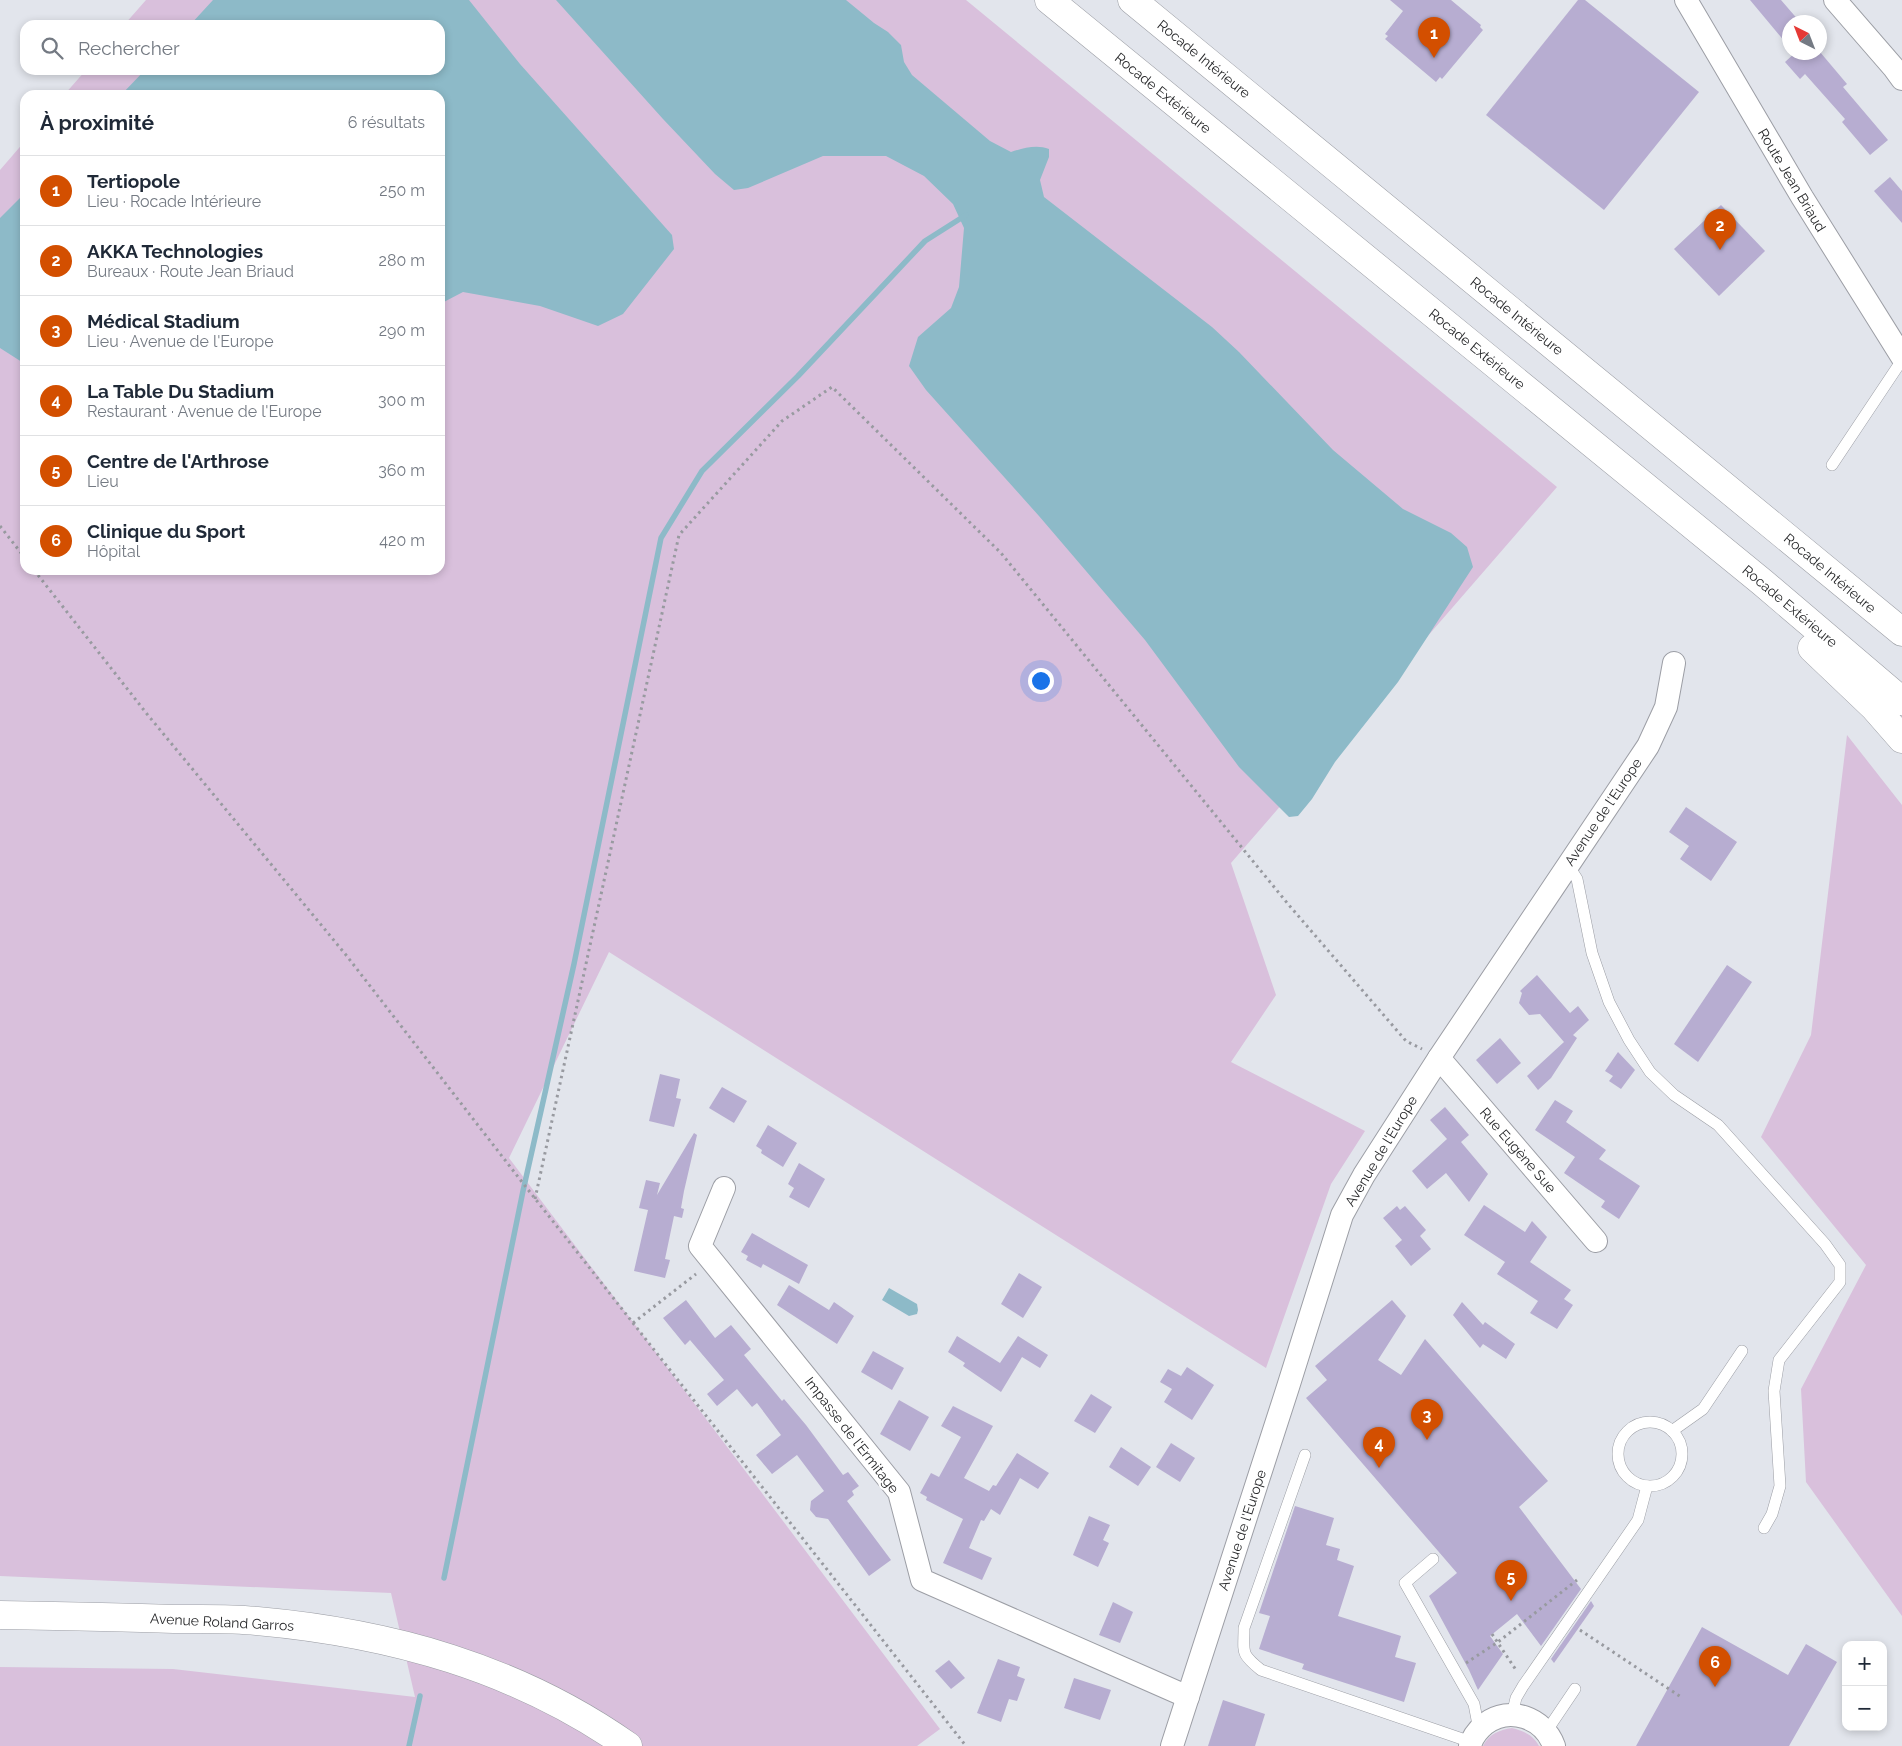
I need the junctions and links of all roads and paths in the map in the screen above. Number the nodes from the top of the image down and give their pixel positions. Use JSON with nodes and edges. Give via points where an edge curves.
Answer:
{"nodes":[{"id":1,"x":1050,"y":0,"type":"edge"},
{"id":2,"x":1132,"y":0,"type":"edge"},
{"id":3,"x":1686,"y":0,"type":"edge"},
{"id":4,"x":1835,"y":0,"type":"edge"},
{"id":5,"x":1902,"y":79,"type":"edge"},
{"id":6,"x":1902,"y":359,"type":"edge"},
{"id":7,"x":1832,"y":465,"type":"dead end"},
{"id":8,"x":0,"y":526,"type":"edge"},
{"id":9,"x":20,"y":552,"type":"edge"},
{"id":10,"x":38,"y":575,"type":"edge"},
{"id":11,"x":1762,"y":582,"type":"junction"},
{"id":12,"x":1902,"y":632,"type":"edge"},
{"id":13,"x":1674,"y":663,"type":"dead end"},
{"id":14,"x":1902,"y":702,"type":"edge"},
{"id":15,"x":1902,"y":739,"type":"edge"},
{"id":16,"x":1568,"y":865,"type":"junction"},
{"id":17,"x":1439,"y":1058,"type":"junction"},
{"id":18,"x":724,"y":1188,"type":"dead end"},
{"id":19,"x":535,"y":1199,"type":"junction"},
{"id":20,"x":1596,"y":1241,"type":"dead end"},
{"id":21,"x":712,"y":1261,"type":"junction"},
{"id":22,"x":633,"y":1323,"type":"junction"},
{"id":23,"x":1742,"y":1351,"type":"dead end"},
{"id":24,"x":1672,"y":1431,"type":"junction"},
{"id":25,"x":1305,"y":1456,"type":"dead end"},
{"id":26,"x":1648,"y":1486,"type":"junction"},
{"id":27,"x":1764,"y":1528,"type":"dead end"},
{"id":28,"x":1433,"y":1559,"type":"dead end"},
{"id":29,"x":1583,"y":1575,"type":"dead end"},
{"id":30,"x":0,"y":1615,"type":"edge"},
{"id":31,"x":1568,"y":1622,"type":"junction"},
{"id":32,"x":1492,"y":1634,"type":"dead end"},
{"id":33,"x":1498,"y":1642,"type":"junction"},
{"id":34,"x":1461,"y":1667,"type":"dead end"},
{"id":35,"x":1516,"y":1670,"type":"dead end"},
{"id":36,"x":1575,"y":1689,"type":"dead end"},
{"id":37,"x":1188,"y":1697,"type":"junction"},
{"id":38,"x":1681,"y":1697,"type":"dead end"},
{"id":39,"x":1512,"y":1715,"type":"junction"},
{"id":40,"x":1473,"y":1739,"type":"edge"},
{"id":41,"x":1550,"y":1739,"type":"edge"},
{"id":42,"x":628,"y":1746,"type":"edge"},
{"id":43,"x":966,"y":1746,"type":"edge"},
{"id":44,"x":1172,"y":1746,"type":"edge"}],
"edges":[{"from":1,"to":11,"type":"main road","name":"Rocade Extérieure"},
{"from":2,"to":12,"type":"main road","name":"Rocade Intérieure"},
{"from":3,"to":6,"type":"street","name":"Route Jean Briaud"},
{"from":4,"to":5,"type":"street"},
{"from":6,"to":7,"type":"lane"},
{"from":8,"to":9,"type":"path"},
{"from":10,"to":19,"type":"path","via":[[147,714],[346,955]]},
{"from":11,"to":14,"type":"main road","name":"Rocade Extérieure"},
{"from":11,"to":15,"type":"main road","via":[[1772,613],[1846,679]]},
{"from":13,"to":16,"type":"street","name":"Avenue de l'Europe","via":[[1666,707],[1648,746]]},
{"from":16,"to":17,"type":"street","name":"Avenue de l'Europe"},
{"from":16,"to":27,"type":"lane","via":[[1576,879],[1592,953],[1609,1002],[1650,1072],[1674,1095],[1718,1125],[1840,1265],[1840,1282],[1780,1360],[1774,1391],[1780,1486]]},
{"from":17,"to":19,"type":"path","via":[[1406,1041],[1288,904],[1000,553],[832,387],[782,421],[679,535]]},
{"from":17,"to":20,"type":"street","name":"Rue Eugène Sue"},
{"from":17,"to":37,"type":"street","name":"Avenue de l'Europe","via":[[1342,1215]]},
{"from":18,"to":21,"type":"street","name":"Impasse de l'Ermitage","via":[[700,1246]]},
{"from":19,"to":22,"type":"path"},
{"from":21,"to":22,"type":"path"},
{"from":21,"to":37,"type":"street","name":"Impasse de l'Ermitage","via":[[899,1492],[922,1580]]},
{"from":22,"to":43,"type":"path"},
{"from":23,"to":24,"type":"lane","via":[[1703,1409]]},
{"from":24,"to":26,"type":"lane","via":[[1681,1448],[1679,1468],[1666,1482]]},
{"from":24,"to":26,"type":"lane","via":[[1646,1422],[1628,1430],[1622,1439],[1618,1449],[1622,1470],[1633,1480]]},
{"from":25,"to":40,"type":"lane","via":[[1244,1628],[1243,1652],[1261,1670]]},
{"from":26,"to":31,"type":"lane","via":[[1638,1520]]},
{"from":28,"to":40,"type":"lane","via":[[1405,1583],[1474,1704]]},
{"from":29,"to":33,"type":"path"},
{"from":30,"to":42,"type":"main road","name":"Avenue Roland Garros","via":[[255,1621],[369,1636],[454,1658],[510,1679],[570,1709]]},
{"from":31,"to":38,"type":"path"},
{"from":31,"to":39,"type":"lane","via":[[1523,1686]]},
{"from":32,"to":33,"type":"path"},
{"from":33,"to":34,"type":"path"},
{"from":33,"to":35,"type":"path"},
{"from":36,"to":41,"type":"lane"},
{"from":37,"to":44,"type":"street","name":"Avenue de l'Europe"},
{"from":39,"to":40,"type":"street","via":[[1491,1720]]},
{"from":39,"to":41,"type":"street","via":[[1541,1725]]}]}
